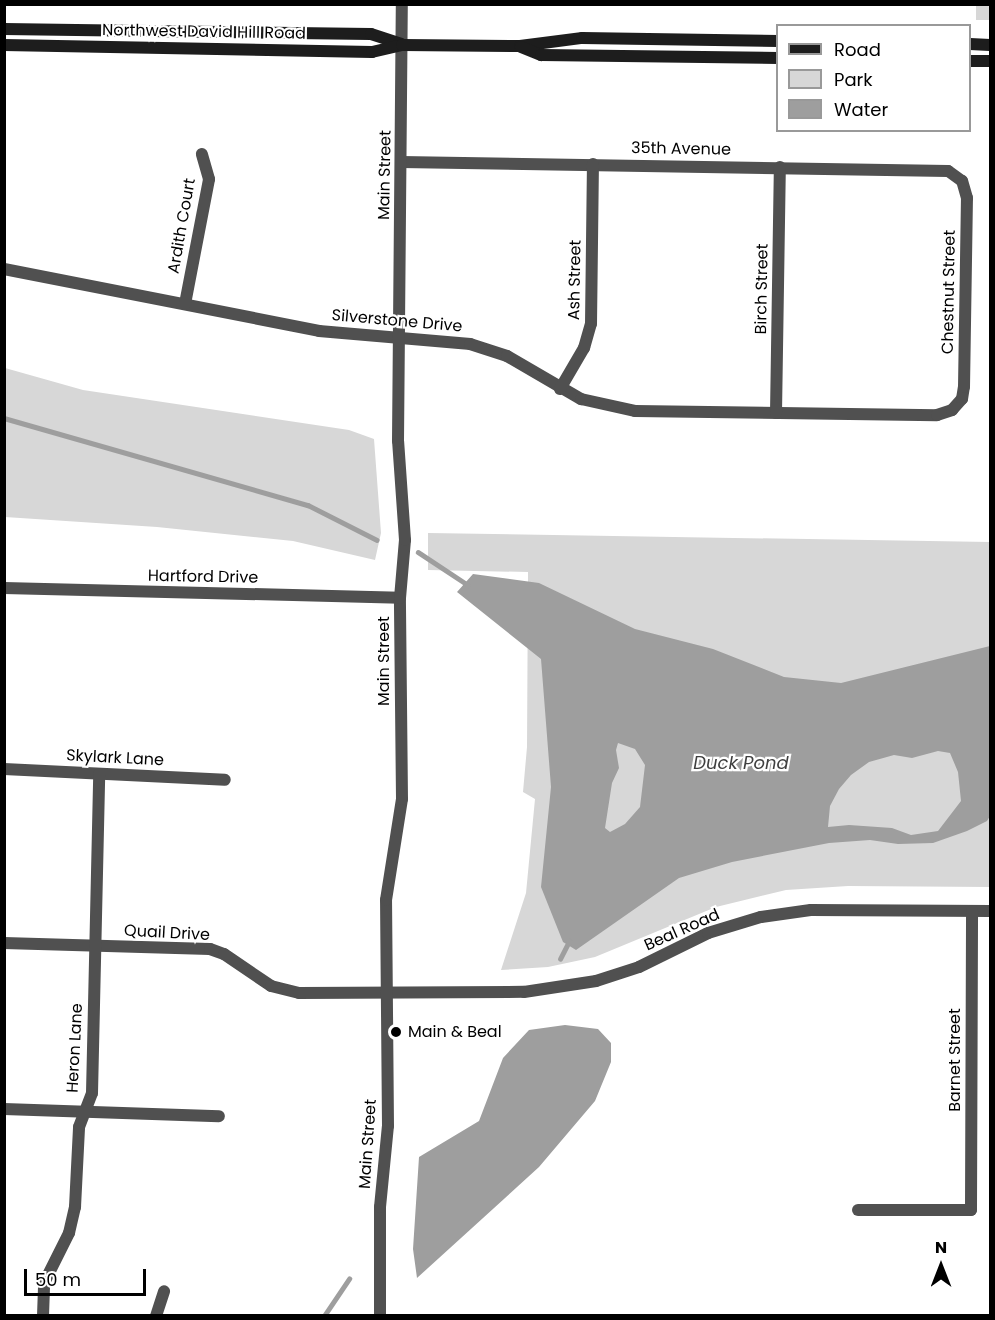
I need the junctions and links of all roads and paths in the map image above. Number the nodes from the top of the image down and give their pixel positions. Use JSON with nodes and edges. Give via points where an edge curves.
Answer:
{"nodes":[{"id":1,"x":402,"y":4,"type":"edge"},
{"id":2,"x":4,"y":29,"type":"edge"},
{"id":3,"x":776,"y":41,"type":"edge"},
{"id":4,"x":971,"y":44,"type":"edge"},
{"id":5,"x":4,"y":45,"type":"edge"},
{"id":6,"x":402,"y":45,"type":"junction"},
{"id":7,"x":990,"y":45,"type":"edge"},
{"id":8,"x":520,"y":46,"type":"junction"},
{"id":9,"x":776,"y":58,"type":"edge"},
{"id":10,"x":971,"y":61,"type":"edge"},
{"id":11,"x":990,"y":61,"type":"edge"},
{"id":12,"x":202,"y":154,"type":"dead end"},
{"id":13,"x":401,"y":162,"type":"junction"},
{"id":14,"x":593,"y":164,"type":"junction"},
{"id":15,"x":780,"y":167,"type":"junction"},
{"id":16,"x":959,"y":178,"type":"joint"},
{"id":17,"x":4,"y":269,"type":"edge"},
{"id":18,"x":185,"y":304,"type":"junction"},
{"id":19,"x":399,"y":338,"type":"junction"},
{"id":20,"x":561,"y":389,"type":"junction"},
{"id":21,"x":956,"y":407,"type":"joint"},
{"id":22,"x":777,"y":413,"type":"junction"},
{"id":23,"x":4,"y":588,"type":"edge"},
{"id":24,"x":400,"y":598,"type":"junction"},
{"id":25,"x":4,"y":769,"type":"edge"},
{"id":26,"x":99,"y":774,"type":"junction"},
{"id":27,"x":225,"y":780,"type":"dead end"},
{"id":28,"x":972,"y":910,"type":"junction"},
{"id":29,"x":990,"y":911,"type":"edge"},
{"id":30,"x":4,"y":943,"type":"edge"},
{"id":31,"x":96,"y":946,"type":"junction"},
{"id":32,"x":388,"y":993,"type":"junction"},
{"id":33,"x":4,"y":1109,"type":"edge"},
{"id":34,"x":84,"y":1112,"type":"junction"},
{"id":35,"x":219,"y":1116,"type":"dead end"},
{"id":36,"x":858,"y":1210,"type":"dead end"},
{"id":37,"x":164,"y":1291,"type":"dead end"},
{"id":38,"x":43,"y":1316,"type":"edge"},
{"id":39,"x":156,"y":1316,"type":"edge"},
{"id":40,"x":380,"y":1316,"type":"edge"}],
"edges":[{"from":1,"to":6,"type":"street","name":"Main Street"},
{"from":2,"to":6,"type":"street","name":"Northwest David Hill Road","via":[[371,34]]},
{"from":3,"to":8,"type":"street","name":"Northwest David Hill Road","via":[[582,38]]},
{"from":4,"to":7,"type":"street"},
{"from":5,"to":6,"type":"street","name":"Northwest David Hill Road","via":[[372,52]]},
{"from":6,"to":8,"type":"street","name":"Northwest David Hill Road"},
{"from":6,"to":13,"type":"street","name":"Main Street"},
{"from":8,"to":9,"type":"street","name":"Northwest David Hill Road","via":[[541,54]]},
{"from":10,"to":11,"type":"street"},
{"from":12,"to":18,"type":"street","name":"Ardith Court","via":[[209,179]]},
{"from":13,"to":14,"type":"street","name":"35th Avenue"},
{"from":13,"to":19,"type":"street","name":"Main Street"},
{"from":14,"to":15,"type":"street","name":"35th Avenue"},
{"from":14,"to":20,"type":"street","name":"Ash Street","via":[[591,324],[584,348]]},
{"from":15,"to":16,"type":"street","name":"35th Avenue","via":[[941,169]]},
{"from":15,"to":22,"type":"street","name":"Birch Street"},
{"from":16,"to":21,"type":"street","name":"Chestnut Street","via":[[967,198],[964,387]]},
{"from":17,"to":18,"type":"street","name":"Silverstone Drive"},
{"from":18,"to":19,"type":"street","name":"Silverstone Drive","via":[[319,331]]},
{"from":19,"to":20,"type":"street","name":"Silverstone Drive","via":[[455,342],[489,350]]},
{"from":19,"to":24,"type":"street","name":"Main Street","via":[[398,452],[405,540]]},
{"from":20,"to":22,"type":"street","name":"Silverstone Drive","via":[[595,403],[635,411]]},
{"from":21,"to":22,"type":"street","name":"Silverstone Drive","via":[[937,415]]},
{"from":23,"to":24,"type":"street","name":"Hartford Drive"},
{"from":24,"to":32,"type":"street","name":"Main Street","via":[[402,799],[386,900]]},
{"from":25,"to":26,"type":"street","name":"Skylark Lane"},
{"from":26,"to":27,"type":"street","name":"Skylark Lane"},
{"from":26,"to":31,"type":"street","name":"Heron Lane"},
{"from":28,"to":29,"type":"street","name":"Beal Road"},
{"from":28,"to":32,"type":"street","name":"Beal Road","via":[[811,910],[761,918],[708,933],[639,967],[596,981],[524,992]]},
{"from":28,"to":36,"type":"street","name":"Barnet Street","via":[[971,1210]]},
{"from":30,"to":31,"type":"street","name":"Quail Drive"},
{"from":31,"to":32,"type":"street","name":"Quail Drive","via":[[210,949],[281,991]]},
{"from":31,"to":34,"type":"street","name":"Heron Lane","via":[[92,1093]]},
{"from":32,"to":40,"type":"street","name":"Main Street","via":[[388,1126],[380,1207]]},
{"from":33,"to":34,"type":"street"},
{"from":34,"to":35,"type":"street"},
{"from":34,"to":38,"type":"street","name":"Heron Lane","via":[[79,1127],[75,1207],[69,1233],[44,1283]]},
{"from":37,"to":39,"type":"street"}]}
